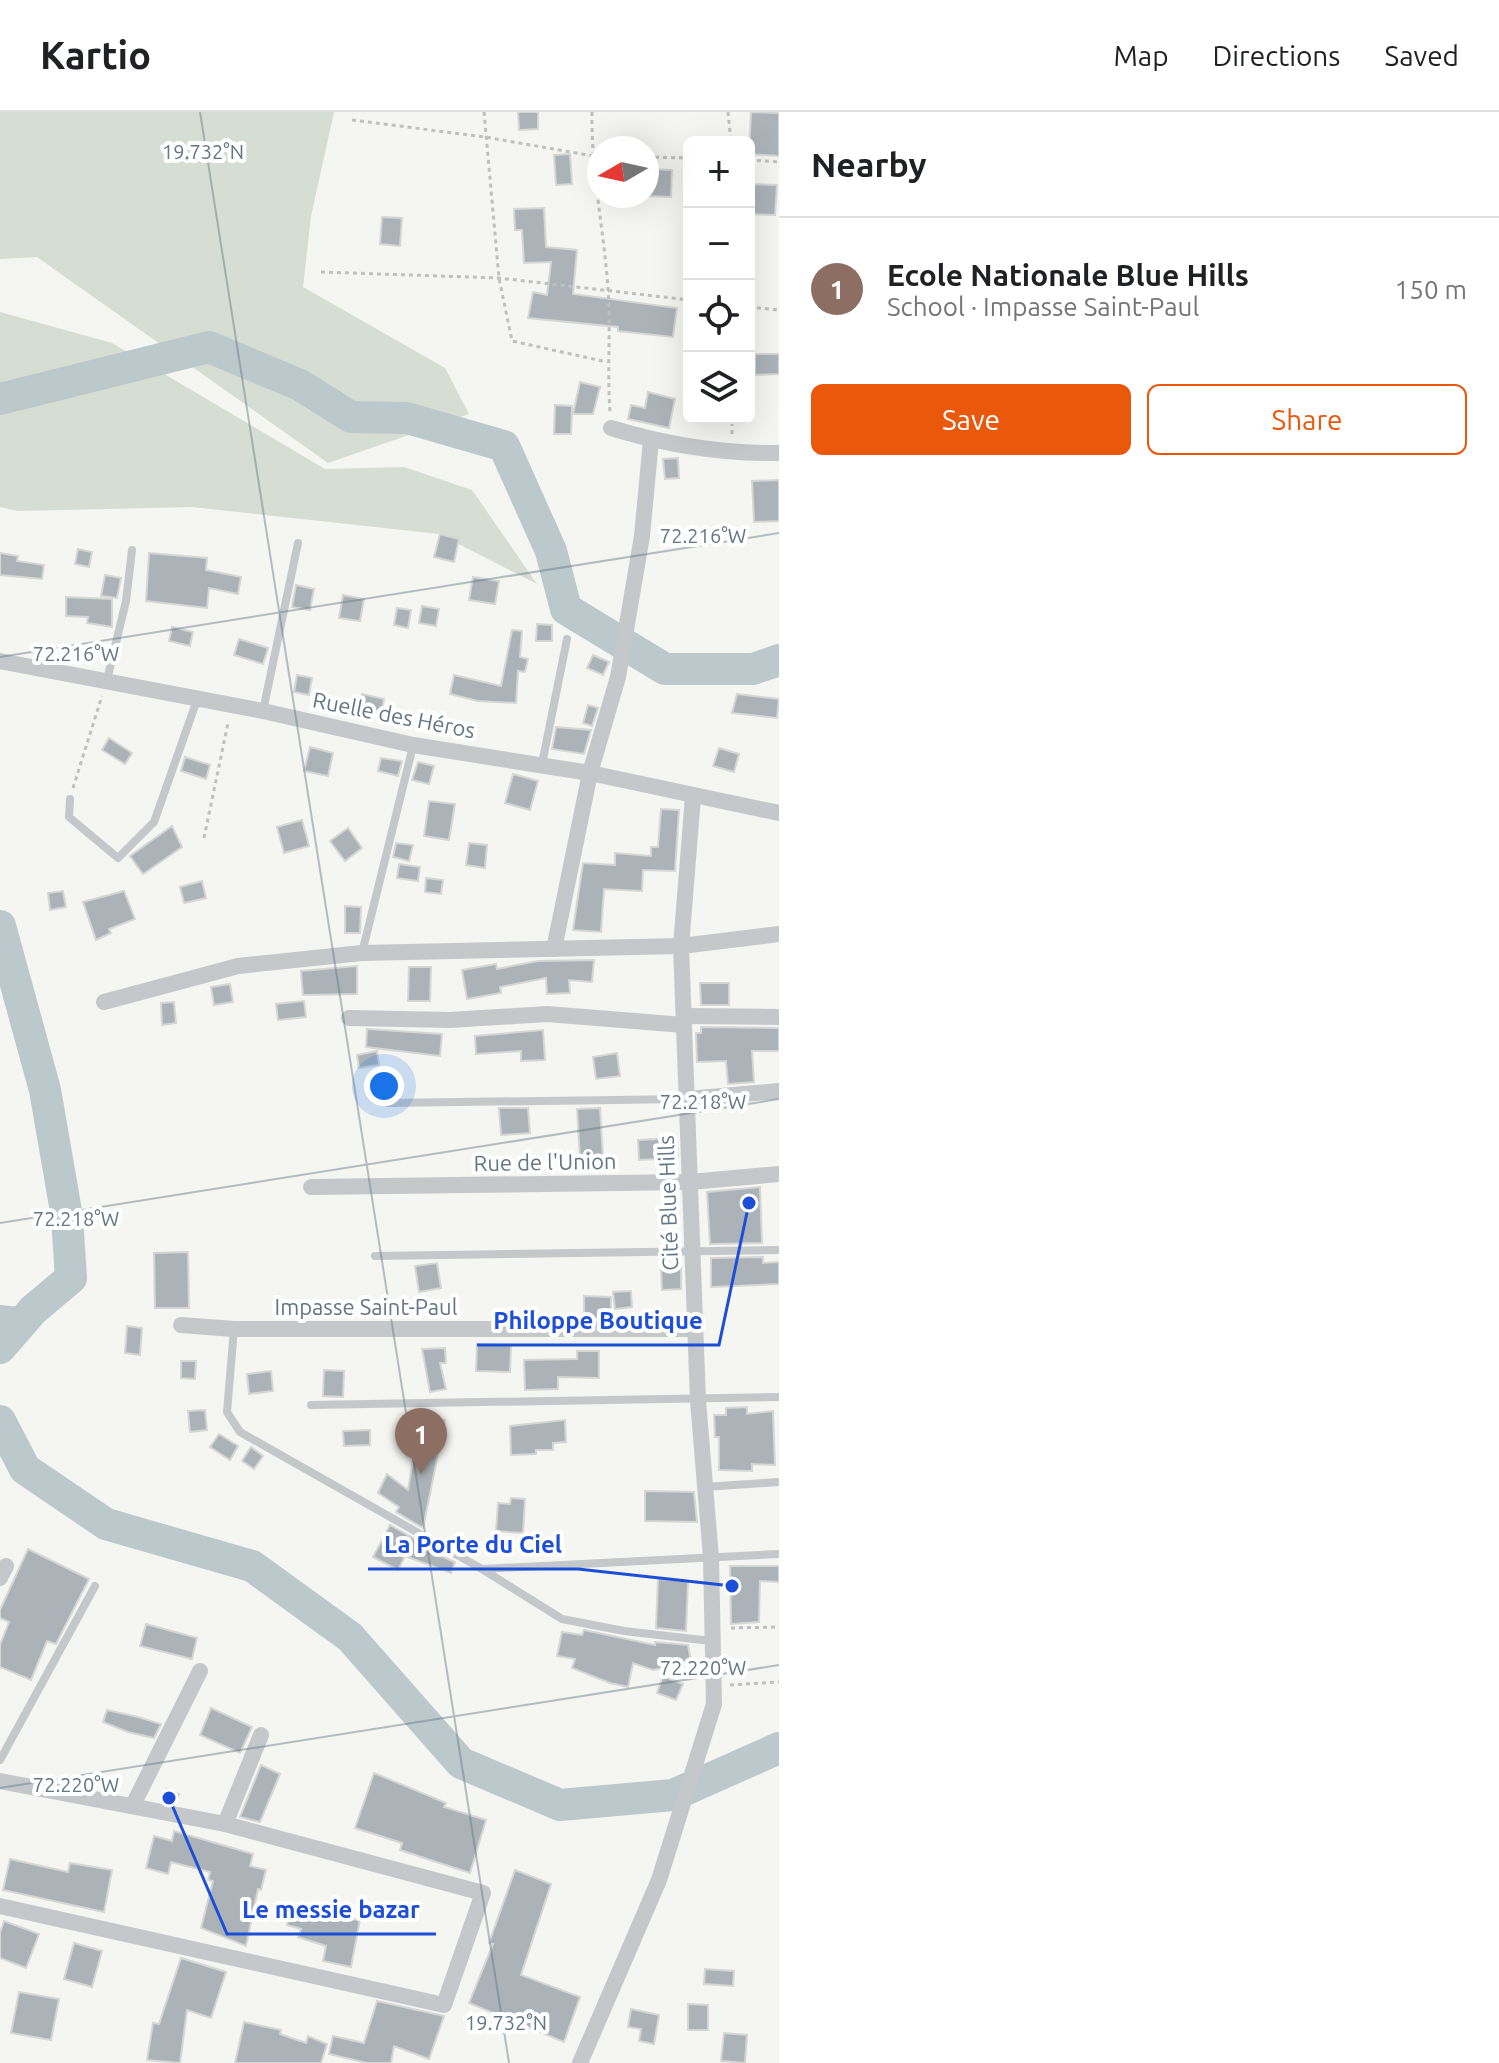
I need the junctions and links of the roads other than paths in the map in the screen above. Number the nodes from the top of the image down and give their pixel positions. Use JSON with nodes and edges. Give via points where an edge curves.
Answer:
{"nodes":[{"id":1,"x":611,"y":428,"type":"road end"},
{"id":2,"x":651,"y":440,"type":"junction"},
{"id":3,"x":779,"y":453,"type":"edge"},
{"id":4,"x":298,"y":543,"type":"dead end"},
{"id":5,"x":132,"y":550,"type":"dead end"},
{"id":6,"x":567,"y":639,"type":"dead end"},
{"id":7,"x":0,"y":661,"type":"edge"},
{"id":8,"x":107,"y":680,"type":"junction"},
{"id":9,"x":197,"y":700,"type":"junction"},
{"id":10,"x":263,"y":711,"type":"junction"},
{"id":11,"x":413,"y":745,"type":"junction"},
{"id":12,"x":542,"y":764,"type":"junction"},
{"id":13,"x":590,"y":773,"type":"junction"},
{"id":14,"x":693,"y":797,"type":"junction"},
{"id":15,"x":70,"y":799,"type":"road end"},
{"id":16,"x":779,"y":813,"type":"edge"},
{"id":17,"x":779,"y":934,"type":"edge"},
{"id":18,"x":681,"y":946,"type":"junction"},
{"id":19,"x":554,"y":949,"type":"junction"},
{"id":20,"x":362,"y":953,"type":"junction"},
{"id":21,"x":104,"y":1002,"type":"dead end"},
{"id":22,"x":779,"y":1017,"type":"edge"},
{"id":23,"x":349,"y":1018,"type":"dead end"},
{"id":24,"x":684,"y":1020,"type":"junction"},
{"id":25,"x":779,"y":1091,"type":"edge"},
{"id":26,"x":687,"y":1099,"type":"junction"},
{"id":27,"x":388,"y":1103,"type":"dead end"},
{"id":28,"x":779,"y":1174,"type":"edge"},
{"id":29,"x":690,"y":1182,"type":"junction"},
{"id":30,"x":311,"y":1187,"type":"dead end"},
{"id":31,"x":779,"y":1250,"type":"edge"},
{"id":32,"x":692,"y":1253,"type":"junction"},
{"id":33,"x":375,"y":1256,"type":"dead end"},
{"id":34,"x":181,"y":1325,"type":"dead end"},
{"id":35,"x":234,"y":1329,"type":"junction"},
{"id":36,"x":695,"y":1329,"type":"junction"},
{"id":37,"x":779,"y":1397,"type":"edge"},
{"id":38,"x":698,"y":1401,"type":"junction"},
{"id":39,"x":311,"y":1405,"type":"dead end"},
{"id":40,"x":779,"y":1482,"type":"edge"},
{"id":41,"x":703,"y":1487,"type":"junction"},
{"id":42,"x":779,"y":1554,"type":"edge"},
{"id":43,"x":711,"y":1558,"type":"junction"},
{"id":44,"x":482,"y":1569,"type":"junction"},
{"id":45,"x":95,"y":1586,"type":"dead end"},
{"id":46,"x":712,"y":1635,"type":"junction"},
{"id":47,"x":200,"y":1671,"type":"dead end"},
{"id":48,"x":261,"y":1735,"type":"dead end"},
{"id":49,"x":0,"y":1760,"type":"edge"},
{"id":50,"x":0,"y":1781,"type":"edge"},
{"id":51,"x":133,"y":1805,"type":"junction"},
{"id":52,"x":225,"y":1824,"type":"junction"},
{"id":53,"x":0,"y":1906,"type":"edge"},
{"id":54,"x":580,"y":2063,"type":"edge"}],
"edges":[{"from":1,"to":2,"type":"street"},
{"from":2,"to":3,"type":"street","via":[[731,454]]},
{"from":2,"to":13,"type":"street","via":[[618,677]]},
{"from":4,"to":10,"type":"lane"},
{"from":5,"to":8,"type":"lane"},
{"from":6,"to":12,"type":"lane"},
{"from":7,"to":8,"type":"street","name":"Ruelle des Héros"},
{"from":8,"to":9,"type":"street","name":"Ruelle des Héros"},
{"from":9,"to":10,"type":"street","name":"Ruelle des Héros"},
{"from":9,"to":15,"type":"lane","via":[[154,822],[118,858],[69,817]]},
{"from":10,"to":11,"type":"street","name":"Ruelle des Héros"},
{"from":11,"to":12,"type":"street","name":"Ruelle des Héros"},
{"from":11,"to":20,"type":"lane"},
{"from":12,"to":13,"type":"street","name":"Ruelle des Héros"},
{"from":13,"to":14,"type":"street","name":"Ruelle des Héros"},
{"from":13,"to":19,"type":"street"},
{"from":14,"to":16,"type":"street","name":"Ruelle des Héros"},
{"from":14,"to":18,"type":"street","name":"Cité Blue Hills"},
{"from":17,"to":18,"type":"street"},
{"from":18,"to":19,"type":"street"},
{"from":18,"to":24,"type":"street","name":"Cité Blue Hills"},
{"from":19,"to":20,"type":"street"},
{"from":20,"to":21,"type":"street","via":[[238,966]]},
{"from":22,"to":24,"type":"street"},
{"from":23,"to":24,"type":"street","via":[[450,1020],[547,1014]]},
{"from":24,"to":26,"type":"street","name":"Cité Blue Hills"},
{"from":25,"to":26,"type":"street"},
{"from":26,"to":27,"type":"lane"},
{"from":26,"to":29,"type":"street","name":"Cité Blue Hills"},
{"from":28,"to":29,"type":"street","name":"Rue de l'Union"},
{"from":29,"to":30,"type":"street","name":"Rue de l'Union"},
{"from":29,"to":32,"type":"street","name":"Cité Blue Hills"},
{"from":31,"to":32,"type":"lane"},
{"from":32,"to":33,"type":"lane"},
{"from":32,"to":36,"type":"street","name":"Cité Blue Hills"},
{"from":34,"to":35,"type":"street","name":"Impasse Saint-Paul"},
{"from":35,"to":36,"type":"street","name":"Impasse Saint-Paul"},
{"from":35,"to":44,"type":"lane","via":[[227,1412],[240,1432]]},
{"from":36,"to":38,"type":"street","name":"Cité Blue Hills"},
{"from":37,"to":38,"type":"lane"},
{"from":38,"to":39,"type":"lane"},
{"from":38,"to":41,"type":"street","name":"Cité Blue Hills"},
{"from":40,"to":41,"type":"lane"},
{"from":41,"to":43,"type":"street","name":"Cité Blue Hills"},
{"from":42,"to":43,"type":"lane"},
{"from":43,"to":44,"type":"lane"},
{"from":43,"to":46,"type":"street","name":"Cité Blue Hills"},
{"from":44,"to":46,"type":"lane","via":[[562,1619],[624,1631]]},
{"from":45,"to":49,"type":"lane"},
{"from":46,"to":54,"type":"street","name":"Cité Blue Hills","via":[[714,1704],[678,1825]]},
{"from":47,"to":51,"type":"street"},
{"from":48,"to":52,"type":"street"},
{"from":50,"to":51,"type":"street"},
{"from":51,"to":52,"type":"street"},
{"from":52,"to":53,"type":"street","via":[[483,1893],[444,2005]]}]}
